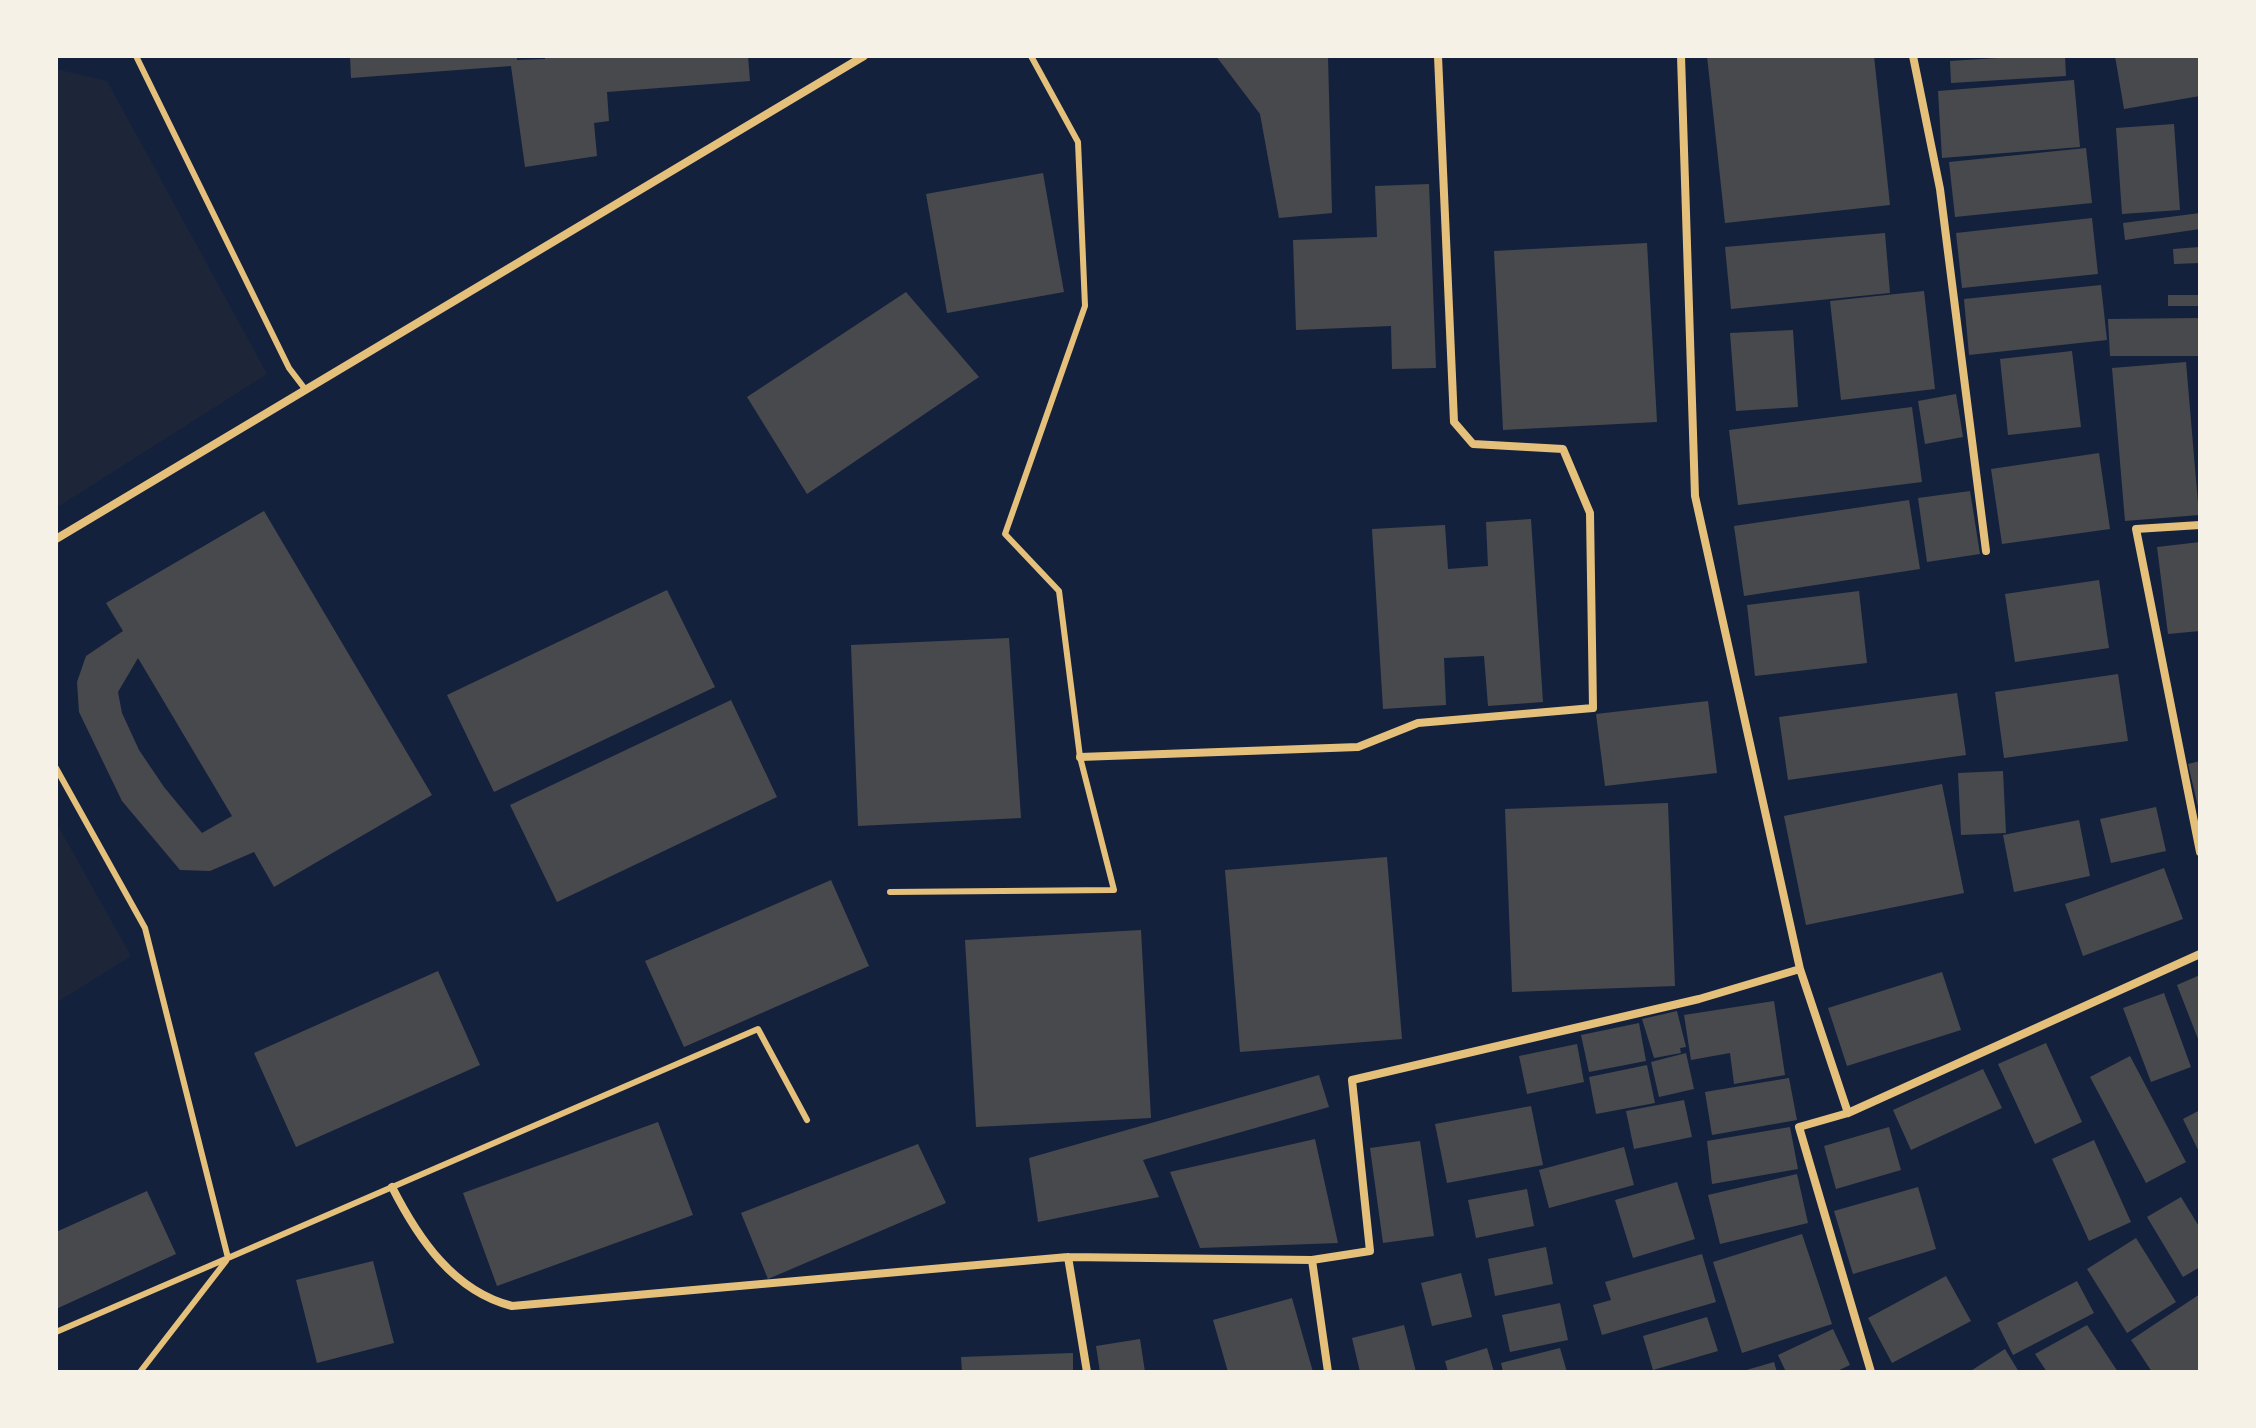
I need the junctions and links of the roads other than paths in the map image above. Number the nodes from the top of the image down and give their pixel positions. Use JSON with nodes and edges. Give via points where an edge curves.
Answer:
{"nodes":[{"id":1,"x":136,"y":56,"type":"edge"},
{"id":2,"x":864,"y":56,"type":"edge"},
{"id":3,"x":1031,"y":56,"type":"edge"},
{"id":4,"x":1438,"y":56,"type":"edge"},
{"id":5,"x":1681,"y":56,"type":"edge"},
{"id":6,"x":1913,"y":56,"type":"edge"},
{"id":7,"x":305,"y":389,"type":"junction"},
{"id":8,"x":2200,"y":525,"type":"edge"},
{"id":9,"x":56,"y":539,"type":"edge"},
{"id":10,"x":1986,"y":551,"type":"dead end"},
{"id":11,"x":1080,"y":757,"type":"junction"},
{"id":12,"x":56,"y":768,"type":"edge"},
{"id":13,"x":2200,"y":852,"type":"edge"},
{"id":14,"x":890,"y":892,"type":"dead end"},
{"id":15,"x":2200,"y":954,"type":"edge"},
{"id":16,"x":1800,"y":969,"type":"junction"},
{"id":17,"x":1848,"y":1113,"type":"junction"},
{"id":18,"x":807,"y":1120,"type":"dead end"},
{"id":19,"x":392,"y":1187,"type":"junction"},
{"id":20,"x":1068,"y":1257,"type":"junction"},
{"id":21,"x":228,"y":1258,"type":"junction"},
{"id":22,"x":1312,"y":1260,"type":"junction"},
{"id":23,"x":56,"y":1332,"type":"edge"},
{"id":24,"x":140,"y":1372,"type":"edge"},
{"id":25,"x":1087,"y":1372,"type":"edge"},
{"id":26,"x":1328,"y":1372,"type":"edge"},
{"id":27,"x":1871,"y":1372,"type":"edge"}],
"edges":[{"from":1,"to":7,"type":"lane","via":[[289,368]]},
{"from":2,"to":7,"type":"street"},
{"from":3,"to":11,"type":"lane","via":[[1078,142],[1085,306],[1005,534],[1059,591]]},
{"from":4,"to":11,"type":"street","via":[[1454,422],[1473,444],[1563,449],[1590,513],[1593,708],[1418,723],[1358,747]]},
{"from":5,"to":16,"type":"street","via":[[1695,496]]},
{"from":6,"to":10,"type":"street","via":[[1940,189]]},
{"from":7,"to":9,"type":"street"},
{"from":8,"to":13,"type":"street","via":[[2136,529]]},
{"from":11,"to":14,"type":"lane","via":[[1114,890]]},
{"from":12,"to":21,"type":"lane","via":[[145,928]]},
{"from":15,"to":17,"type":"street"},
{"from":16,"to":17,"type":"street"},
{"from":16,"to":22,"type":"street","via":[[1699,999],[1352,1080],[1370,1251]]},
{"from":17,"to":27,"type":"street","via":[[1799,1127]]},
{"from":18,"to":19,"type":"lane","via":[[758,1029]]},
{"from":19,"to":20,"type":"street","via":[[432,1254],[476,1292],[512,1306]]},
{"from":19,"to":21,"type":"lane"},
{"from":20,"to":22,"type":"street"},
{"from":20,"to":25,"type":"street"},
{"from":21,"to":23,"type":"lane"},
{"from":21,"to":24,"type":"lane"},
{"from":22,"to":26,"type":"street"}]}
